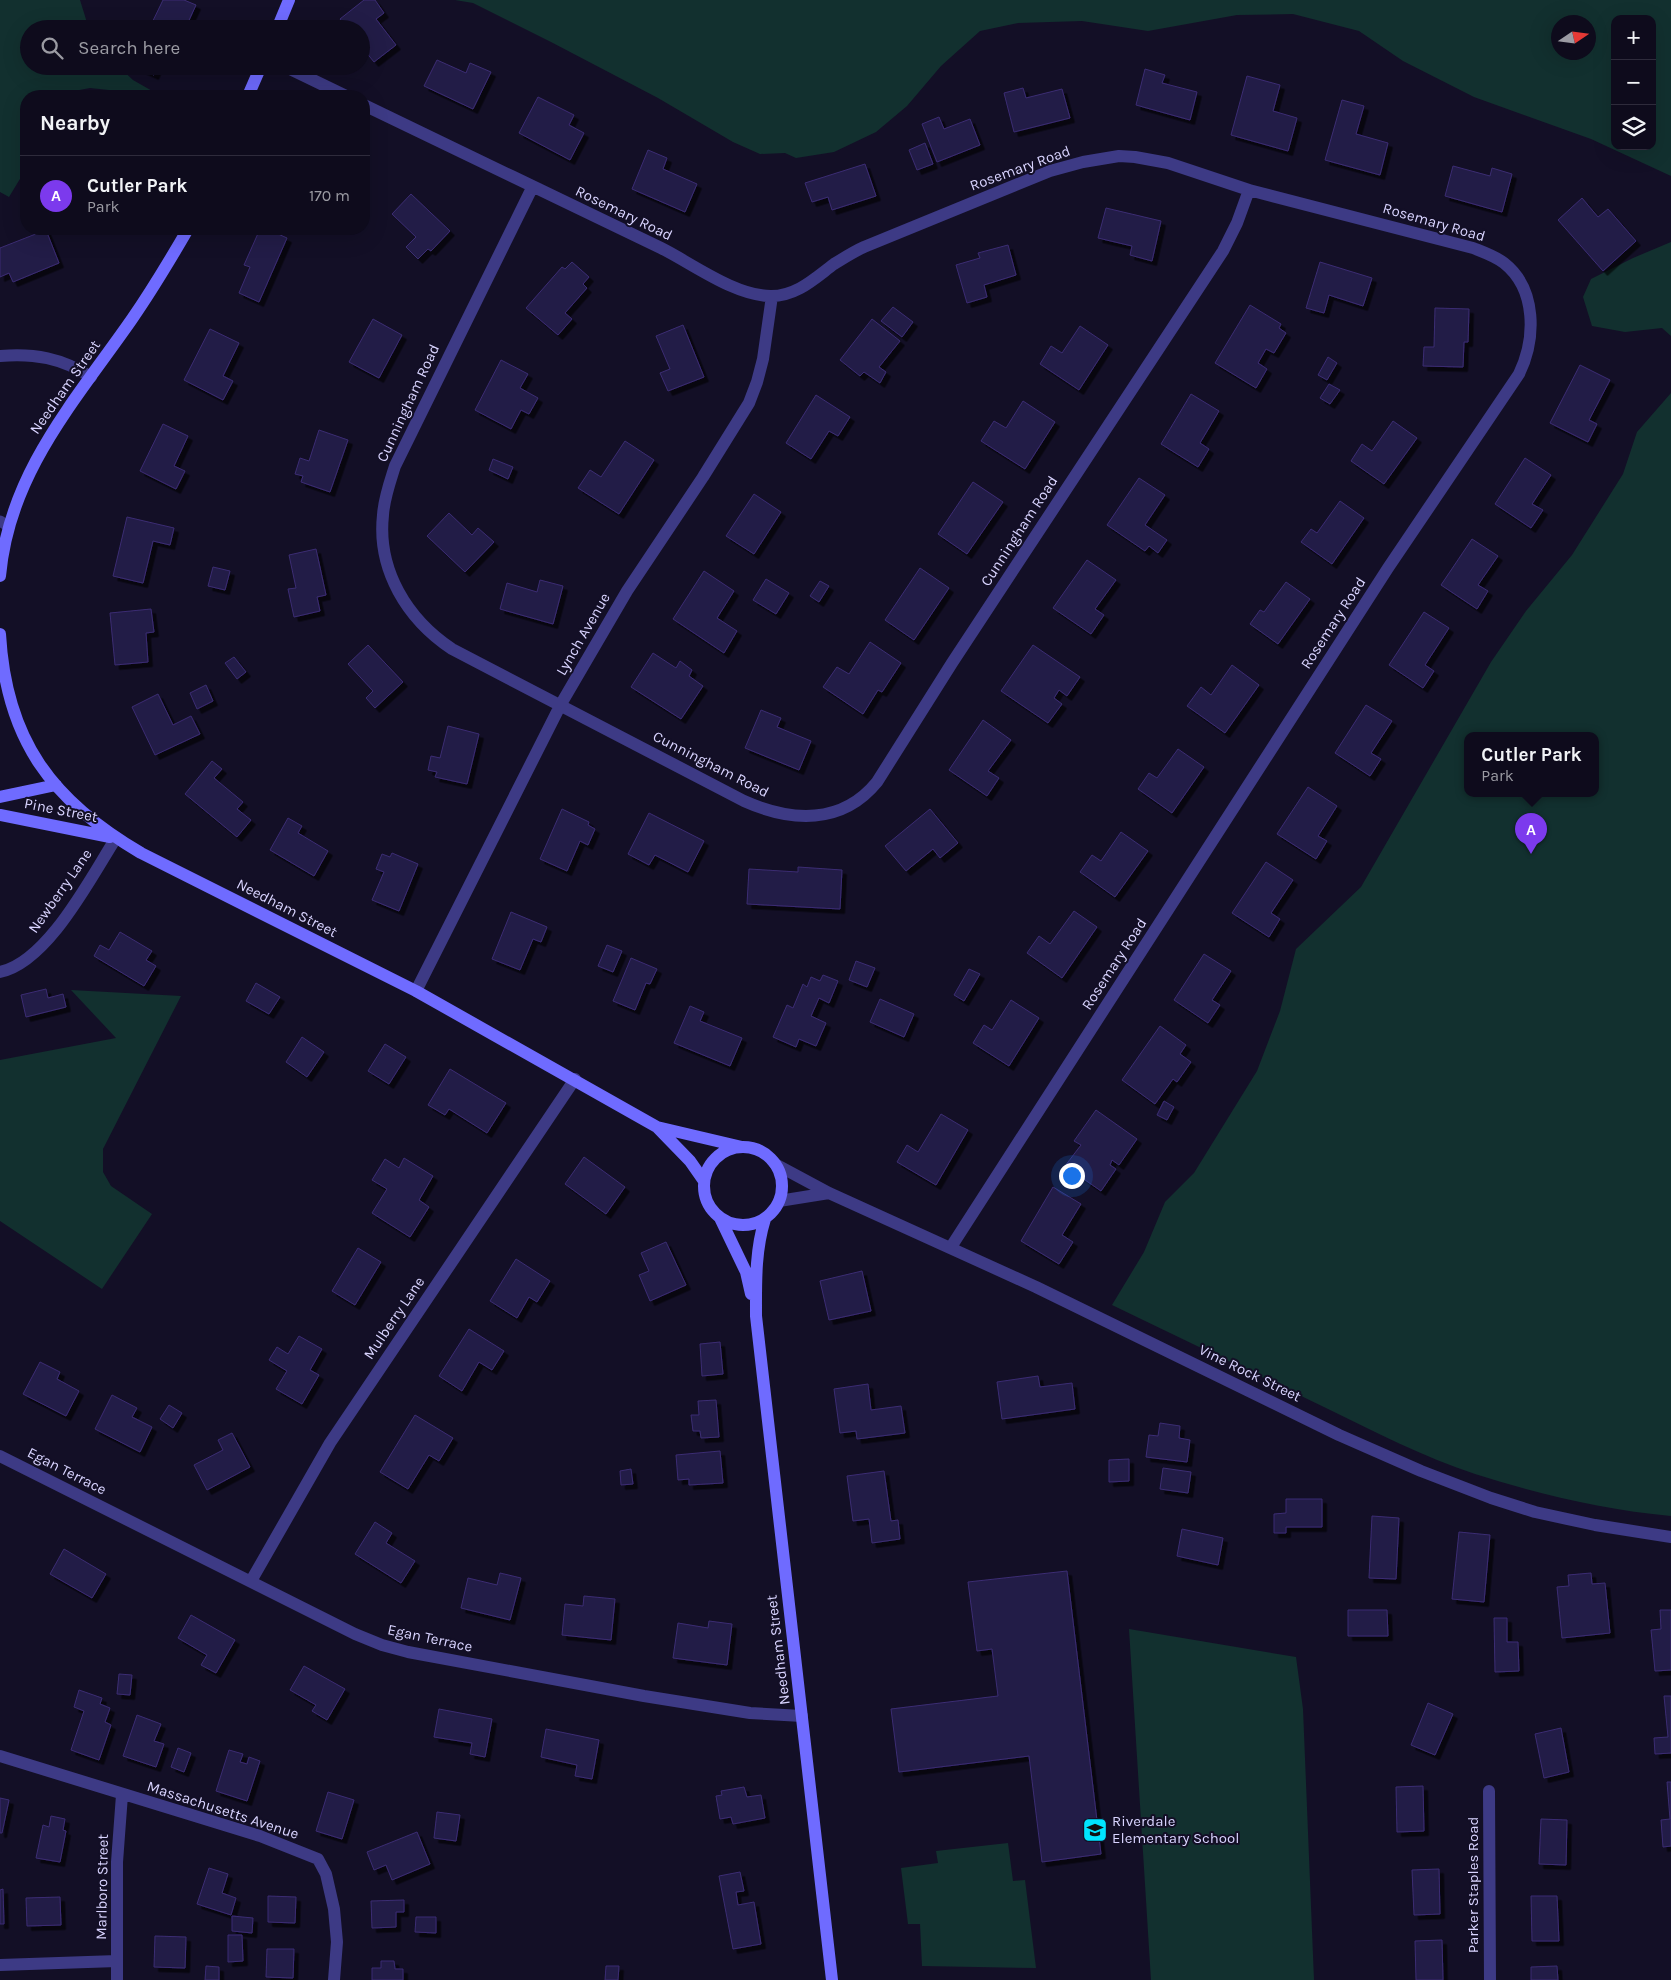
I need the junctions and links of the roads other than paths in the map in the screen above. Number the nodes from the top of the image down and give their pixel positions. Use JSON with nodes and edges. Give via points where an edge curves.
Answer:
{"nodes":[{"id":1,"x":289,"y":0,"type":"edge"},
{"id":2,"x":281,"y":20,"type":"edge"},
{"id":3,"x":257,"y":75,"type":"edge"},
{"id":4,"x":303,"y":75,"type":"edge"},
{"id":5,"x":251,"y":90,"type":"edge"},
{"id":6,"x":334,"y":90,"type":"edge"},
{"id":7,"x":370,"y":108,"type":"edge"},
{"id":8,"x":532,"y":188,"type":"junction"},
{"id":9,"x":1249,"y":190,"type":"junction"},
{"id":10,"x":184,"y":235,"type":"edge"},
{"id":11,"x":772,"y":296,"type":"junction"},
{"id":12,"x":0,"y":356,"type":"edge"},
{"id":13,"x":91,"y":377,"type":"junction"},
{"id":14,"x":4,"y":524,"type":"edge"},
{"id":15,"x":0,"y":538,"type":"edge"},
{"id":16,"x":0,"y":576,"type":"edge"},
{"id":17,"x":0,"y":634,"type":"edge"},
{"id":18,"x":561,"y":704,"type":"junction"},
{"id":19,"x":56,"y":786,"type":"junction"},
{"id":20,"x":0,"y":797,"type":"edge"},
{"id":21,"x":0,"y":815,"type":"edge"},
{"id":22,"x":116,"y":838,"type":"junction"},
{"id":23,"x":0,"y":972,"type":"edge"},
{"id":24,"x":416,"y":991,"type":"junction"},
{"id":25,"x":575,"y":1079,"type":"junction"},
{"id":26,"x":658,"y":1127,"type":"junction"},
{"id":27,"x":742,"y":1147,"type":"junction"},
{"id":28,"x":775,"y":1164,"type":"junction"},
{"id":29,"x":704,"y":1181,"type":"junction"},
{"id":30,"x":829,"y":1194,"type":"junction"},
{"id":31,"x":779,"y":1201,"type":"junction"},
{"id":32,"x":720,"y":1218,"type":"junction"},
{"id":33,"x":765,"y":1219,"type":"junction"},
{"id":34,"x":951,"y":1247,"type":"junction"},
{"id":35,"x":756,"y":1316,"type":"junction"},
{"id":36,"x":0,"y":1456,"type":"edge"},
{"id":37,"x":1671,"y":1537,"type":"edge"},
{"id":38,"x":251,"y":1581,"type":"junction"},
{"id":39,"x":802,"y":1716,"type":"junction"},
{"id":40,"x":0,"y":1756,"type":"edge"},
{"id":41,"x":1489,"y":1791,"type":"dead end"},
{"id":42,"x":122,"y":1795,"type":"junction"},
{"id":43,"x":117,"y":1961,"type":"junction"},
{"id":44,"x":0,"y":1965,"type":"edge"},
{"id":45,"x":116,"y":1980,"type":"edge"},
{"id":46,"x":334,"y":1980,"type":"edge"},
{"id":47,"x":832,"y":1980,"type":"edge"},
{"id":48,"x":1490,"y":1980,"type":"edge"}],
"edges":[{"from":1,"to":2,"type":"main road"},
{"from":3,"to":5,"type":"main road"},
{"from":4,"to":6,"type":"street"},
{"from":7,"to":8,"type":"street","name":"Rosemary Road"},
{"from":8,"to":11,"type":"street","name":"Rosemary Road","via":[[733,286]]},
{"from":8,"to":18,"type":"street","name":"Cunningham Road","via":[[402,449],[385,498],[382,530],[392,578],[406,605],[426,629],[467,658]]},
{"from":9,"to":11,"type":"street","name":"Rosemary Road","via":[[1152,159],[1118,156],[1083,162],[1050,171],[864,247],[806,286]]},
{"from":9,"to":18,"type":"street","name":"Cunningham Road","via":[[1223,251],[877,782],[857,802],[812,816],[779,814],[762,809]]},
{"from":9,"to":34,"type":"street","name":"Rosemary Road","via":[[1490,254],[1513,271],[1526,295],[1531,322],[1529,348],[1519,374],[1388,568]]},
{"from":10,"to":13,"type":"main road","name":"Needham Street","via":[[153,288]]},
{"from":11,"to":18,"type":"street","name":"Lynch Avenue","via":[[763,359],[749,403],[628,591]]},
{"from":12,"to":13,"type":"street","via":[[26,354],[54,359],[68,363]]},
{"from":13,"to":14,"type":"main road","name":"Needham Street","via":[[60,418]]},
{"from":14,"to":15,"type":"main road"},
{"from":14,"to":16,"type":"main road","name":"Needham Street"},
{"from":17,"to":19,"type":"main road","name":"Needham Street","via":[[5,676],[16,717],[26,741]]},
{"from":18,"to":24,"type":"street","name":"Lynch Avenue"},
{"from":19,"to":20,"type":"main road","name":"Pine Street"},
{"from":19,"to":22,"type":"main road","name":"Needham Street","via":[[86,816]]},
{"from":21,"to":22,"type":"main road","name":"Pine Street"},
{"from":22,"to":23,"type":"street","name":"Newberry Lane","via":[[42,946],[24,962]]},
{"from":22,"to":24,"type":"main road","name":"Needham Street"},
{"from":24,"to":25,"type":"main road","name":"Needham Street"},
{"from":25,"to":26,"type":"main road","name":"Needham Street"},
{"from":25,"to":38,"type":"street","name":"Mulberry Lane","via":[[330,1443]]},
{"from":26,"to":27,"type":"main road","name":"Needham Street"},
{"from":26,"to":29,"type":"main road","name":"Needham Street"},
{"from":27,"to":28,"type":"main road","via":[[755,1148]]},
{"from":27,"to":29,"type":"main road","via":[[721,1153],[707,1170]]},
{"from":28,"to":30,"type":"street","name":"Vine Rock Street"},
{"from":28,"to":31,"type":"main road","via":[[781,1176]]},
{"from":29,"to":32,"type":"main road","via":[[707,1202]]},
{"from":30,"to":31,"type":"street"},
{"from":30,"to":34,"type":"street","name":"Vine Rock Street"},
{"from":31,"to":33,"type":"main road"},
{"from":32,"to":33,"type":"main road","via":[[742,1225]]},
{"from":32,"to":35,"type":"main road","name":"Needham Street","via":[[746,1272]]},
{"from":33,"to":35,"type":"main road","name":"Needham Street","via":[[758,1239]]},
{"from":34,"to":37,"type":"street","name":"Vine Rock Street","via":[[1339,1435],[1421,1471],[1535,1512]]},
{"from":35,"to":39,"type":"main road","name":"Needham Street"},
{"from":36,"to":38,"type":"street","name":"Egan Terrace"},
{"from":38,"to":39,"type":"street","name":"Egan Terrace","via":[[355,1634],[408,1652],[731,1710]]},
{"from":39,"to":47,"type":"main road","name":"Needham Street"},
{"from":40,"to":42,"type":"street","name":"Massachusetts Avenue"},
{"from":41,"to":48,"type":"street","name":"Parker Staples Road"},
{"from":42,"to":43,"type":"street","name":"Marlboro Street","via":[[117,1862]]},
{"from":42,"to":46,"type":"street","name":"Massachusetts Avenue","via":[[260,1836],[318,1859],[326,1874],[334,1909],[337,1942]]},
{"from":43,"to":44,"type":"street"},
{"from":43,"to":45,"type":"street","name":"Marlboro Street"}]}
